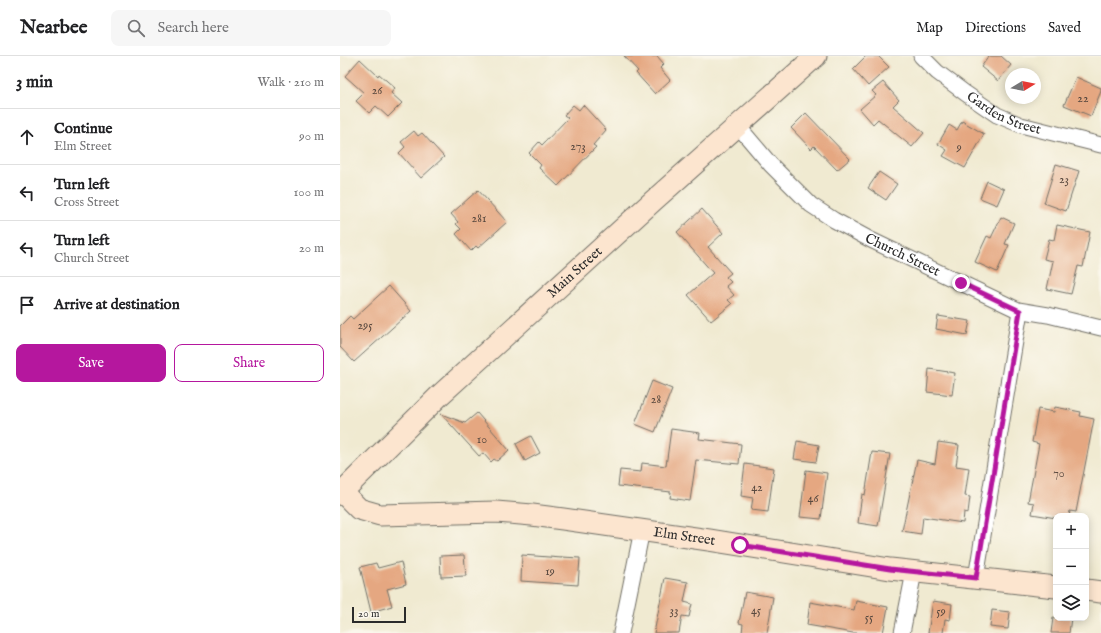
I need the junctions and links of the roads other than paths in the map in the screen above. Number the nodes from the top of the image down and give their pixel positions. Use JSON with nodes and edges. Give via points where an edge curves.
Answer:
{"nodes":[{"id":1,"x":816,"y":56,"type":"edge"},
{"id":2,"x":921,"y":56,"type":"edge"},
{"id":3,"x":738,"y":126,"type":"junction"},
{"id":4,"x":1101,"y":145,"type":"edge"},
{"id":5,"x":1020,"y":311,"type":"junction"},
{"id":6,"x":1101,"y":328,"type":"edge"},
{"id":7,"x":341,"y":493,"type":"edge"},
{"id":8,"x":642,"y":530,"type":"junction"},
{"id":9,"x":914,"y":572,"type":"junction"},
{"id":10,"x":976,"y":578,"type":"junction"},
{"id":11,"x":1053,"y":587,"type":"edge"},
{"id":12,"x":1089,"y":590,"type":"edge"},
{"id":13,"x":1101,"y":592,"type":"edge"},
{"id":14,"x":620,"y":633,"type":"edge"},
{"id":15,"x":902,"y":633,"type":"edge"}],
"edges":[{"from":1,"to":3,"type":"street","name":"Main Street"},
{"from":2,"to":4,"type":"street","name":"Garden Street","via":[[937,72],[997,115],[1021,126]]},
{"from":3,"to":5,"type":"street","name":"Church Street","via":[[771,165],[811,205],[871,240]]},
{"from":3,"to":7,"type":"street","name":"Main Street","via":[[439,396]]},
{"from":5,"to":6,"type":"street","name":"Church Street"},
{"from":5,"to":10,"type":"street"},
{"from":7,"to":8,"type":"street","name":"Elm Street","via":[[359,509],[380,515],[496,512]]},
{"from":8,"to":9,"type":"street","name":"Elm Street"},
{"from":8,"to":14,"type":"street"},
{"from":9,"to":10,"type":"street","name":"Elm Street"},
{"from":9,"to":15,"type":"street"},
{"from":10,"to":11,"type":"street","name":"Elm Street"},
{"from":12,"to":13,"type":"street"}]}
